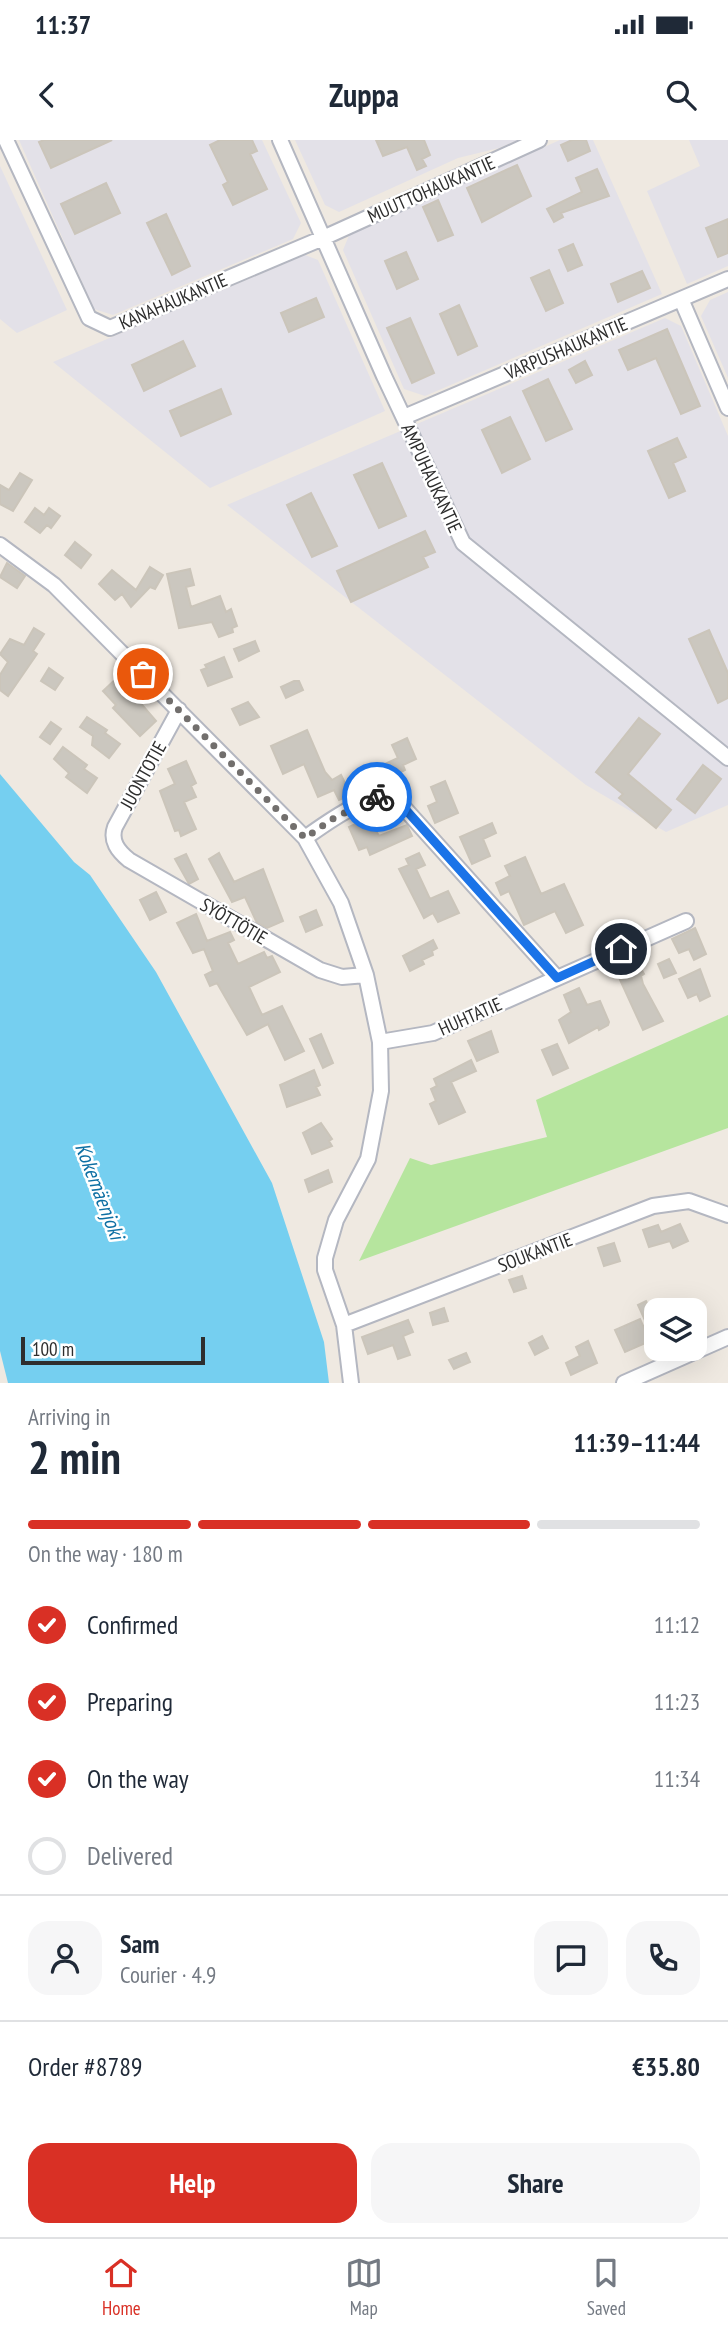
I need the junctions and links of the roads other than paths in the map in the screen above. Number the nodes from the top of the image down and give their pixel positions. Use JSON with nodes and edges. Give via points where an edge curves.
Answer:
{"nodes":[{"id":1,"x":6,"y":140,"type":"edge"},
{"id":2,"x":280,"y":140,"type":"edge"},
{"id":3,"x":539,"y":140,"type":"edge"},
{"id":4,"x":323,"y":238,"type":"junction"},
{"id":5,"x":728,"y":278,"type":"edge"},
{"id":6,"x":681,"y":299,"type":"junction"},
{"id":7,"x":728,"y":408,"type":"edge"},
{"id":8,"x":404,"y":417,"type":"junction"},
{"id":9,"x":0,"y":545,"type":"edge"},
{"id":10,"x":179,"y":710,"type":"junction"},
{"id":11,"x":728,"y":758,"type":"edge"},
{"id":12,"x":305,"y":838,"type":"junction"},
{"id":13,"x":114,"y":841,"type":"joint"},
{"id":14,"x":686,"y":921,"type":"dead end"},
{"id":15,"x":366,"y":975,"type":"junction"},
{"id":16,"x":557,"y":978,"type":"junction"},
{"id":17,"x":380,"y":1042,"type":"junction"},
{"id":18,"x":728,"y":1215,"type":"edge"},
{"id":19,"x":344,"y":1325,"type":"junction"},
{"id":20,"x":728,"y":1337,"type":"edge"},
{"id":21,"x":351,"y":1383,"type":"edge"},
{"id":22,"x":624,"y":1383,"type":"edge"}],
"edges":[{"from":1,"to":4,"type":"street","name":"KANAHAUKANTIE","via":[[89,318],[110,328]]},
{"from":2,"to":4,"type":"street","name":"AMPUHAUKANTIE"},
{"from":3,"to":4,"type":"street","name":"MUUTTOHAUKANTIE"},
{"from":4,"to":8,"type":"street","name":"AMPUHAUKANTIE"},
{"from":5,"to":6,"type":"street","name":"VARPUSHAUKANTIE"},
{"from":6,"to":7,"type":"street"},
{"from":6,"to":8,"type":"street","name":"VARPUSHAUKANTIE"},
{"from":8,"to":11,"type":"street","name":"AMPUHAUKANTIE","via":[[463,542]]},
{"from":9,"to":10,"type":"street","via":[[54,585]]},
{"from":10,"to":12,"type":"street"},
{"from":10,"to":13,"type":"street","name":"JUONTOTIE","via":[[115,827]]},
{"from":12,"to":15,"type":"street","via":[[341,903]]},
{"from":12,"to":16,"type":"street","via":[[334,818],[389,795]]},
{"from":13,"to":15,"type":"street","name":"SYÖTTÖTIE","via":[[129,860],[320,970],[342,977]]},
{"from":14,"to":16,"type":"street","name":"HUHTATIE"},
{"from":15,"to":17,"type":"street"},
{"from":16,"to":17,"type":"street","name":"HUHTATIE","via":[[433,1033]]},
{"from":17,"to":19,"type":"street","via":[[381,1091],[368,1159],[336,1220],[325,1258]]},
{"from":18,"to":19,"type":"street","name":"SOUKANTIE","via":[[689,1201],[653,1206]]},
{"from":19,"to":21,"type":"street"},
{"from":20,"to":22,"type":"street"}]}
